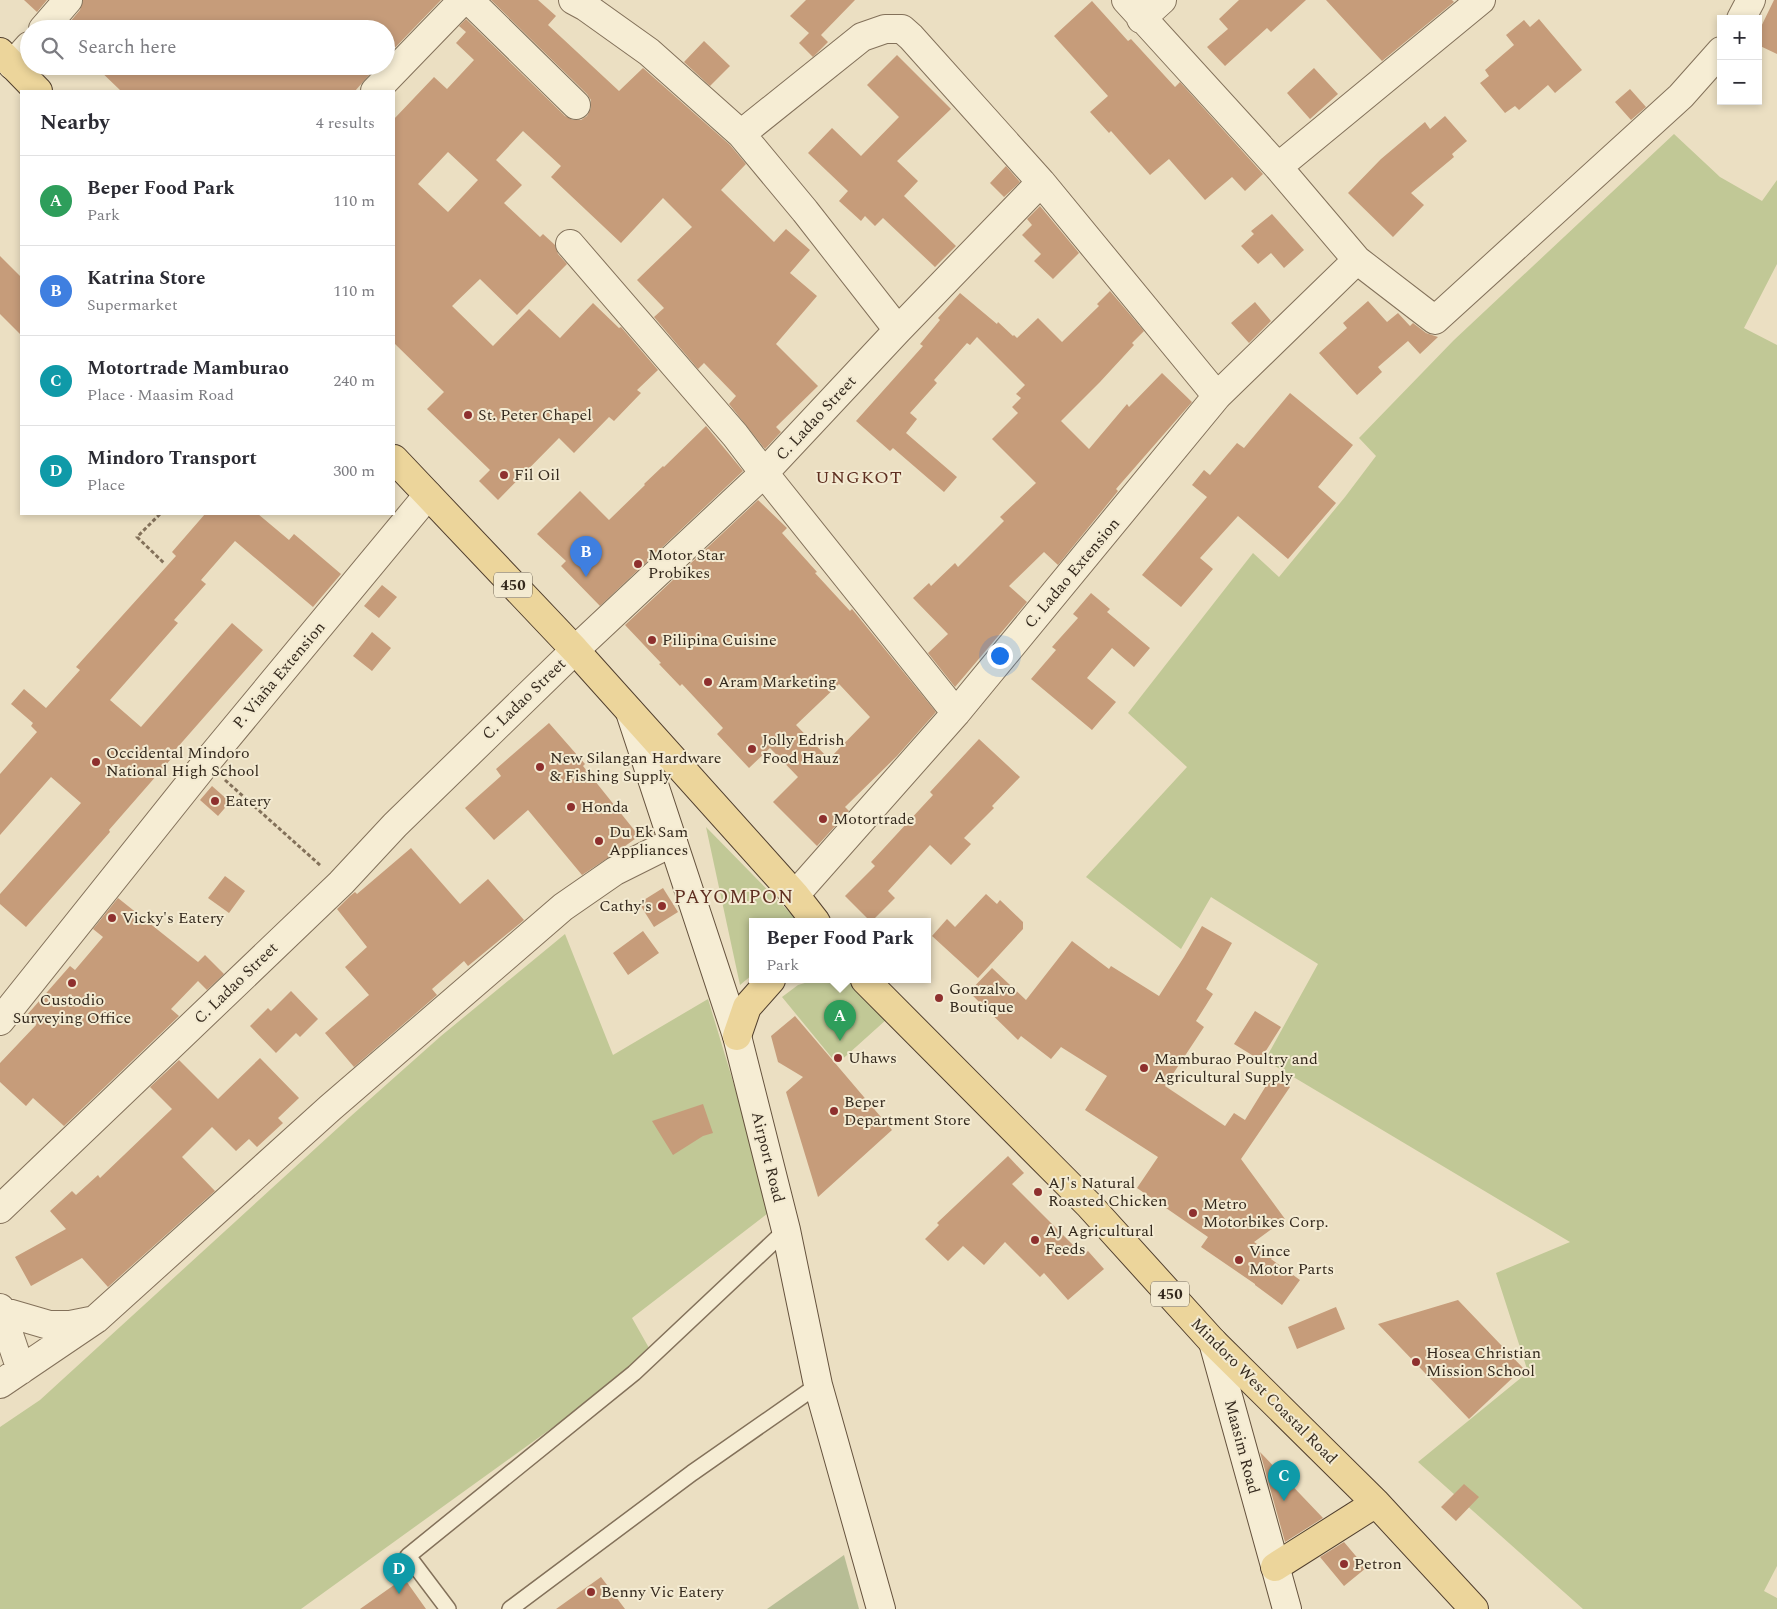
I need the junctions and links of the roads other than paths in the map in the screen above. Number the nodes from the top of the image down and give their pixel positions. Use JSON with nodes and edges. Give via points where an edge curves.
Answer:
{"nodes":[{"id":1,"x":68,"y":0,"type":"edge"},
{"id":2,"x":463,"y":0,"type":"edge"},
{"id":3,"x":469,"y":0,"type":"edge"},
{"id":4,"x":573,"y":0,"type":"edge"},
{"id":5,"x":1162,"y":0,"type":"edge"},
{"id":6,"x":1481,"y":0,"type":"edge"},
{"id":7,"x":1751,"y":0,"type":"edge"},
{"id":8,"x":1134,"y":10,"type":"edge"},
{"id":9,"x":1743,"y":15,"type":"edge"},
{"id":10,"x":51,"y":20,"type":"edge"},
{"id":11,"x":1717,"y":56,"type":"edge"},
{"id":12,"x":395,"y":70,"type":"edge"},
{"id":13,"x":28,"y":75,"type":"edge"},
{"id":14,"x":390,"y":75,"type":"edge"},
{"id":15,"x":37,"y":90,"type":"edge"},
{"id":16,"x":375,"y":90,"type":"edge"},
{"id":17,"x":576,"y":105,"type":"dead end"},
{"id":18,"x":741,"y":134,"type":"junction"},
{"id":19,"x":1278,"y":167,"type":"junction"},
{"id":20,"x":1041,"y":182,"type":"junction"},
{"id":21,"x":570,"y":244,"type":"dead end"},
{"id":22,"x":1357,"y":260,"type":"junction"},
{"id":23,"x":898,"y":330,"type":"junction"},
{"id":24,"x":1217,"y":396,"type":"junction"},
{"id":25,"x":395,"y":460,"type":"edge"},
{"id":26,"x":764,"y":473,"type":"junction"},
{"id":27,"x":428,"y":495,"type":"junction"},
{"id":28,"x":575,"y":650,"type":"junction"},
{"id":29,"x":630,"y":712,"type":"junction"},
{"id":30,"x":956,"y":713,"type":"junction"},
{"id":31,"x":673,"y":842,"type":"junction"},
{"id":32,"x":795,"y":895,"type":"junction"},
{"id":33,"x":813,"y":918,"type":"edge"},
{"id":34,"x":768,"y":983,"type":"edge"},
{"id":35,"x":868,"y":983,"type":"edge"},
{"id":36,"x":0,"y":1021,"type":"edge"},
{"id":37,"x":737,"y":1036,"type":"junction"},
{"id":38,"x":0,"y":1210,"type":"edge"},
{"id":39,"x":786,"y":1230,"type":"junction"},
{"id":40,"x":0,"y":1309,"type":"edge"},
{"id":41,"x":96,"y":1319,"type":"junction"},
{"id":42,"x":1213,"y":1342,"type":"junction"},
{"id":43,"x":10,"y":1377,"type":"edge"},
{"id":44,"x":818,"y":1384,"type":"junction"},
{"id":45,"x":1376,"y":1503,"type":"junction"},
{"id":46,"x":1274,"y":1567,"type":"junction"},
{"id":47,"x":448,"y":1609,"type":"edge"},
{"id":48,"x":510,"y":1609,"type":"edge"},
{"id":49,"x":881,"y":1609,"type":"edge"},
{"id":50,"x":1286,"y":1609,"type":"edge"},
{"id":51,"x":1474,"y":1609,"type":"edge"}],
"edges":[{"from":1,"to":10,"type":"street"},
{"from":2,"to":12,"type":"street"},
{"from":3,"to":17,"type":"street"},
{"from":4,"to":18,"type":"street","via":[[649,52]]},
{"from":5,"to":8,"type":"street"},
{"from":6,"to":19,"type":"street"},
{"from":7,"to":9,"type":"street"},
{"from":8,"to":19,"type":"street"},
{"from":11,"to":22,"type":"street","via":[[1681,96],[1435,320]]},
{"from":13,"to":15,"type":"main road"},
{"from":14,"to":16,"type":"street"},
{"from":18,"to":20,"type":"street","via":[[862,37],[885,29],[902,29]]},
{"from":18,"to":23,"type":"street"},
{"from":19,"to":22,"type":"street"},
{"from":20,"to":23,"type":"street","name":"C. Ladao Street"},
{"from":20,"to":24,"type":"street"},
{"from":21,"to":26,"type":"street"},
{"from":22,"to":24,"type":"street","name":"C. Ladao Extension"},
{"from":23,"to":26,"type":"street","name":"C. Ladao Street"},
{"from":24,"to":30,"type":"street","name":"C. Ladao Extension"},
{"from":25,"to":27,"type":"main road","number":"450"},
{"from":26,"to":28,"type":"street","name":"C. Ladao Street"},
{"from":26,"to":30,"type":"street"},
{"from":27,"to":28,"type":"main road","number":"450"},
{"from":27,"to":36,"type":"street","name":"P. Viaña Extension","via":[[206,763]]},
{"from":28,"to":29,"type":"main road","number":"450"},
{"from":28,"to":38,"type":"street","name":"C. Ladao Street","via":[[340,883]]},
{"from":29,"to":31,"type":"street","name":"Airport Road"},
{"from":29,"to":32,"type":"main road","number":"450"},
{"from":30,"to":32,"type":"street","name":"C. Ladao Extension"},
{"from":31,"to":37,"type":"street","name":"Airport Road"},
{"from":31,"to":41,"type":"street","via":[[615,871],[563,907],[330,1108]]},
{"from":32,"to":33,"type":"main road","number":"450"},
{"from":34,"to":37,"type":"main road","via":[[747,1007]]},
{"from":35,"to":42,"type":"main road","name":"Mindoro West Coastal Road","number":"450","via":[[1089,1205]]},
{"from":37,"to":39,"type":"street","name":"Airport Road"},
{"from":39,"to":44,"type":"street","name":"Airport Road"},
{"from":39,"to":47,"type":"lane","via":[[634,1373],[408,1556]]},
{"from":40,"to":41,"type":"street","via":[[49,1325],[70,1325]]},
{"from":40,"to":43,"type":"street"},
{"from":41,"to":43,"type":"street"},
{"from":42,"to":45,"type":"main road","name":"Mindoro West Coastal Road","number":"450"},
{"from":42,"to":46,"type":"street","name":"Maasim Road"},
{"from":44,"to":48,"type":"lane"},
{"from":44,"to":49,"type":"street","name":"Airport Road"},
{"from":45,"to":46,"type":"main road"},
{"from":45,"to":51,"type":"main road","name":"Mindoro West Coastal Road","number":"450"},
{"from":46,"to":50,"type":"street","name":"Maasim Road"}]}
